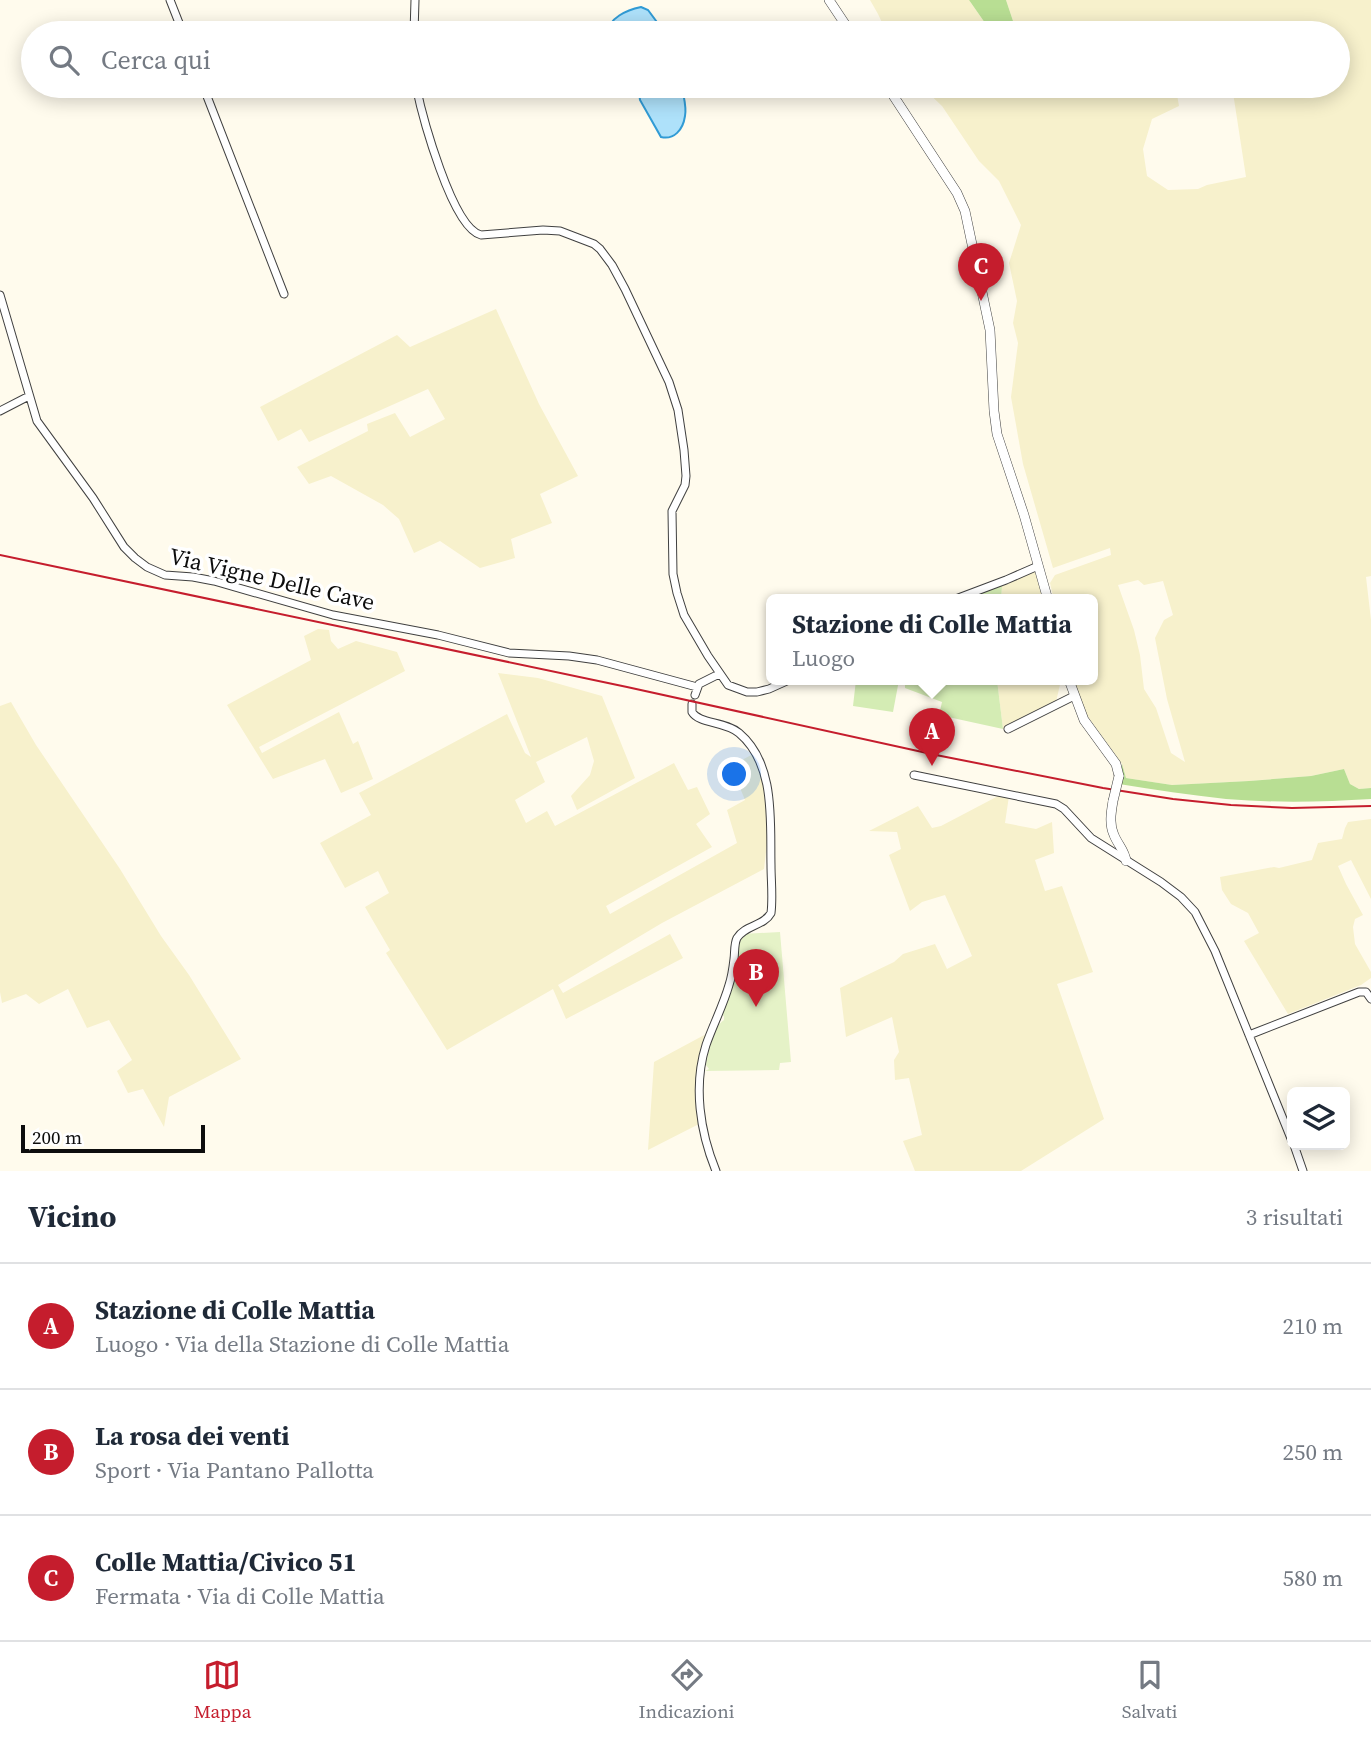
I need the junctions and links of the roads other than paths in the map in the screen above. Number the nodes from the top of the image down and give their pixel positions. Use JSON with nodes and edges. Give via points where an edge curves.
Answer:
{"nodes":[{"id":1,"x":170,"y":0,"type":"edge"},
{"id":2,"x":415,"y":0,"type":"edge"},
{"id":3,"x":829,"y":0,"type":"edge"},
{"id":4,"x":178,"y":21,"type":"edge"},
{"id":5,"x":414,"y":21,"type":"edge"},
{"id":6,"x":844,"y":21,"type":"edge"},
{"id":7,"x":208,"y":98,"type":"edge"},
{"id":8,"x":419,"y":98,"type":"edge"},
{"id":9,"x":895,"y":98,"type":"edge"},
{"id":10,"x":284,"y":294,"type":"dead end"},
{"id":11,"x":0,"y":295,"type":"edge"},
{"id":12,"x":29,"y":396,"type":"junction"},
{"id":13,"x":0,"y":411,"type":"edge"},
{"id":14,"x":1038,"y":566,"type":"junction"},
{"id":15,"x":966,"y":594,"type":"edge"},
{"id":16,"x":1046,"y":594,"type":"edge"},
{"id":17,"x":719,"y":674,"type":"junction"},
{"id":18,"x":778,"y":685,"type":"edge"},
{"id":19,"x":1071,"y":685,"type":"edge"},
{"id":20,"x":1074,"y":696,"type":"junction"},
{"id":21,"x":692,"y":704,"type":"dead end"},
{"id":22,"x":1008,"y":729,"type":"dead end"},
{"id":23,"x":915,"y":775,"type":"dead end"},
{"id":24,"x":1126,"y":861,"type":"junction"},
{"id":25,"x":1371,"y":999,"type":"edge"},
{"id":26,"x":1249,"y":1035,"type":"junction"},
{"id":27,"x":1287,"y":1128,"type":"edge"},
{"id":28,"x":1296,"y":1150,"type":"edge"},
{"id":29,"x":716,"y":1171,"type":"edge"},
{"id":30,"x":1303,"y":1171,"type":"edge"}],
"edges":[{"from":1,"to":4,"type":"street"},
{"from":2,"to":5,"type":"street"},
{"from":3,"to":6,"type":"street"},
{"from":7,"to":10,"type":"street"},
{"from":8,"to":17,"type":"street","via":[[445,181],[463,218],[477,234],[560,231],[596,245],[619,277],[677,406],[686,476],[673,510],[674,582],[691,628]]},
{"from":9,"to":14,"type":"street","via":[[965,211],[990,330],[996,431]]},
{"from":11,"to":12,"type":"street","name":"Via Vigne Delle Cave"},
{"from":12,"to":13,"type":"street"},
{"from":12,"to":17,"type":"street","name":"Via Vigne Delle Cave","via":[[40,425],[124,547],[155,572],[208,580],[327,614],[507,653],[597,660],[696,691],[702,682]]},
{"from":14,"to":15,"type":"street"},
{"from":14,"to":16,"type":"street"},
{"from":17,"to":18,"type":"street","via":[[730,686],[752,692]]},
{"from":19,"to":20,"type":"street"},
{"from":20,"to":22,"type":"street"},
{"from":20,"to":24,"type":"street","bridge":true,"via":[[1086,724],[1116,764],[1119,776],[1111,826]]},
{"from":21,"to":29,"type":"street","via":[[695,718],[731,727],[750,743],[762,769],[771,810],[771,914],[737,938],[730,981],[701,1065],[702,1127]]},
{"from":23,"to":24,"type":"street","via":[[1054,803],[1089,836]]},
{"from":24,"to":26,"type":"street","via":[[1169,888],[1195,912]]},
{"from":25,"to":26,"type":"street","via":[[1366,992],[1359,992]]},
{"from":26,"to":27,"type":"street"},
{"from":28,"to":30,"type":"street"}]}
